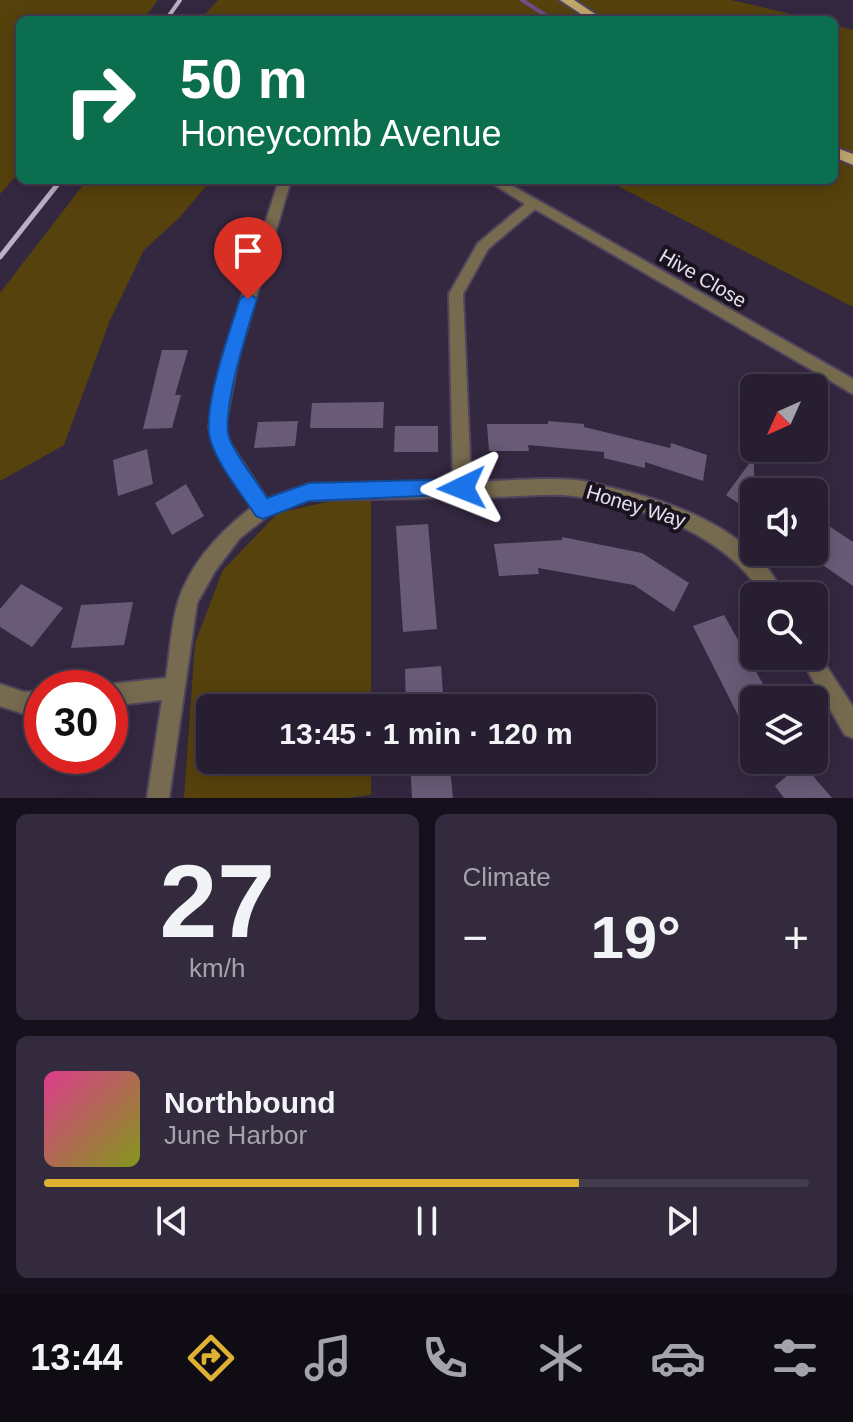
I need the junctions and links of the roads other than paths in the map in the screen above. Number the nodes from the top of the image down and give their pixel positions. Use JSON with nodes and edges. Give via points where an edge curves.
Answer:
{"nodes":[{"id":1,"x":566,"y":0,"type":"edge"},
{"id":2,"x":592,"y":16,"type":"edge"},
{"id":3,"x":284,"y":184,"type":"edge"},
{"id":4,"x":500,"y":184,"type":"edge"},
{"id":5,"x":533,"y":204,"type":"junction"},
{"id":6,"x":853,"y":387,"type":"edge"},
{"id":7,"x":462,"y":488,"type":"junction"},
{"id":8,"x":263,"y":509,"type":"junction"},
{"id":9,"x":765,"y":582,"type":"edge"},
{"id":10,"x":818,"y":670,"type":"edge"},
{"id":11,"x":173,"y":688,"type":"junction"},
{"id":12,"x":128,"y":693,"type":"edge"},
{"id":13,"x":0,"y":695,"type":"edge"},
{"id":14,"x":24,"y":703,"type":"edge"},
{"id":15,"x":853,"y":727,"type":"edge"},
{"id":16,"x":158,"y":798,"type":"edge"}],
"edges":[{"from":1,"to":2,"type":"main road"},
{"from":3,"to":8,"type":"street","via":[[230,359],[217,427],[220,442]]},
{"from":4,"to":5,"type":"street","name":"Hive Close"},
{"from":5,"to":6,"type":"street","name":"Hive Close"},
{"from":5,"to":7,"type":"street","via":[[483,246],[456,294]]},
{"from":7,"to":8,"type":"street","name":"Honey Way","via":[[309,492]]},
{"from":7,"to":9,"type":"street","name":"Honey Way","via":[[577,488],[660,509],[725,541]]},
{"from":8,"to":11,"type":"street","name":"Honey Way","via":[[234,532],[188,601]]},
{"from":10,"to":15,"type":"street"},
{"from":11,"to":12,"type":"street"},
{"from":11,"to":16,"type":"street","name":"Honey Way"},
{"from":13,"to":14,"type":"street"}]}
